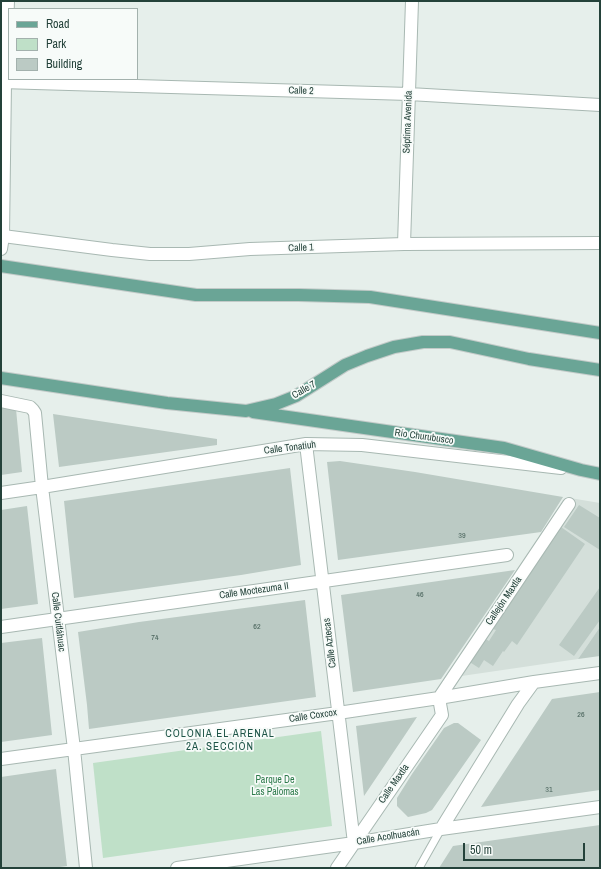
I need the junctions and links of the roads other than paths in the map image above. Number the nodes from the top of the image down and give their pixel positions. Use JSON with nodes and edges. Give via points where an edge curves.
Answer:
{"nodes":[{"id":1,"x":8,"y":1,"type":"edge"},
{"id":2,"x":412,"y":1,"type":"edge"},
{"id":3,"x":3,"y":82,"type":"edge"},
{"id":4,"x":409,"y":94,"type":"junction"},
{"id":5,"x":600,"y":105,"type":"edge"},
{"id":6,"x":2,"y":236,"type":"edge"},
{"id":7,"x":600,"y":243,"type":"edge"},
{"id":8,"x":404,"y":244,"type":"junction"},
{"id":9,"x":1,"y":249,"type":"edge"},
{"id":10,"x":1,"y":266,"type":"edge"},
{"id":11,"x":600,"y":333,"type":"edge"},
{"id":12,"x":600,"y":370,"type":"edge"},
{"id":13,"x":1,"y":378,"type":"edge"},
{"id":14,"x":1,"y":401,"type":"edge"},
{"id":15,"x":246,"y":411,"type":"junction"},
{"id":16,"x":306,"y":444,"type":"junction"},
{"id":17,"x":581,"y":470,"type":"junction"},
{"id":18,"x":600,"y":474,"type":"edge"},
{"id":19,"x":42,"y":487,"type":"junction"},
{"id":20,"x":1,"y":493,"type":"edge"},
{"id":21,"x":569,"y":504,"type":"dead end"},
{"id":22,"x":507,"y":555,"type":"dead end"},
{"id":23,"x":322,"y":582,"type":"junction"},
{"id":24,"x":58,"y":619,"type":"junction"},
{"id":25,"x":1,"y":627,"type":"edge"},
{"id":26,"x":600,"y":673,"type":"edge"},
{"id":27,"x":534,"y":682,"type":"junction"},
{"id":28,"x":440,"y":698,"type":"junction"},
{"id":29,"x":338,"y":713,"type":"junction"},
{"id":30,"x":74,"y":749,"type":"junction"},
{"id":31,"x":1,"y":759,"type":"edge"},
{"id":32,"x":600,"y":807,"type":"edge"},
{"id":33,"x":441,"y":829,"type":"junction"},
{"id":34,"x":354,"y":843,"type":"junction"},
{"id":35,"x":86,"y":868,"type":"edge"},
{"id":36,"x":177,"y":868,"type":"edge"},
{"id":37,"x":337,"y":868,"type":"edge"},
{"id":38,"x":419,"y":868,"type":"edge"}],
"edges":[{"from":1,"to":3,"type":"street"},
{"from":2,"to":4,"type":"street","name":"Séptima Avenida"},
{"from":3,"to":4,"type":"street","name":"Calle 2"},
{"from":3,"to":6,"type":"street"},
{"from":4,"to":5,"type":"street","name":"Calle 2"},
{"from":4,"to":8,"type":"street","name":"Séptima Avenida"},
{"from":6,"to":8,"type":"street","name":"Calle 1","via":[[150,254]]},
{"from":6,"to":9,"type":"street"},
{"from":7,"to":8,"type":"street","name":"Calle 1"},
{"from":10,"to":11,"type":"main road","via":[[196,295],[370,297]]},
{"from":12,"to":15,"type":"main road","name":"Calle 7","via":[[529,359],[450,342],[423,342],[394,347],[345,364],[296,396]]},
{"from":13,"to":15,"type":"main road","name":"Calle 7","via":[[167,403]]},
{"from":14,"to":19,"type":"street","name":"Calle Cuitláhuac","via":[[25,406],[35,413]]},
{"from":15,"to":17,"type":"main road","name":"Río Churubusco","via":[[504,448]]},
{"from":16,"to":17,"type":"street","name":"Calle Tonatiuh","via":[[362,446]]},
{"from":16,"to":19,"type":"street","name":"Calle Tonatiuh"},
{"from":16,"to":23,"type":"street","name":"Calle Aztecas"},
{"from":17,"to":18,"type":"main road","name":"Río Churubusco"},
{"from":19,"to":20,"type":"street","name":"Calle Tonatiuh"},
{"from":19,"to":24,"type":"street","name":"Calle Cuitláhuac"},
{"from":21,"to":28,"type":"street","name":"Callejón Maxtla"},
{"from":22,"to":23,"type":"street","name":"Calle Moctezuma II"},
{"from":23,"to":24,"type":"street","name":"Calle Moctezuma II"},
{"from":23,"to":29,"type":"street","name":"Calle Aztecas"},
{"from":24,"to":25,"type":"street","name":"Calle Moctezuma II"},
{"from":24,"to":30,"type":"street","name":"Calle Cuitláhuac"},
{"from":26,"to":27,"type":"street","name":"Calle Coxcox"},
{"from":27,"to":28,"type":"street","name":"Calle Coxcox"},
{"from":27,"to":33,"type":"street"},
{"from":28,"to":29,"type":"street","name":"Calle Coxcox"},
{"from":28,"to":34,"type":"street","name":"Calle Maxtla","via":[[442,715]]},
{"from":29,"to":30,"type":"street","name":"Calle Coxcox"},
{"from":29,"to":34,"type":"street","name":"Calle Aztecas"},
{"from":30,"to":31,"type":"street","name":"Calle Coxcox"},
{"from":30,"to":35,"type":"street","name":"Calle Cuitláhuac"},
{"from":32,"to":33,"type":"street","name":"Calle Acolhuacán"},
{"from":33,"to":34,"type":"street","name":"Calle Acolhuacán"},
{"from":33,"to":38,"type":"lane"},
{"from":34,"to":36,"type":"street","name":"Calle Acolhuacán"},
{"from":34,"to":37,"type":"street","name":"Calle Maxtla"}]}
